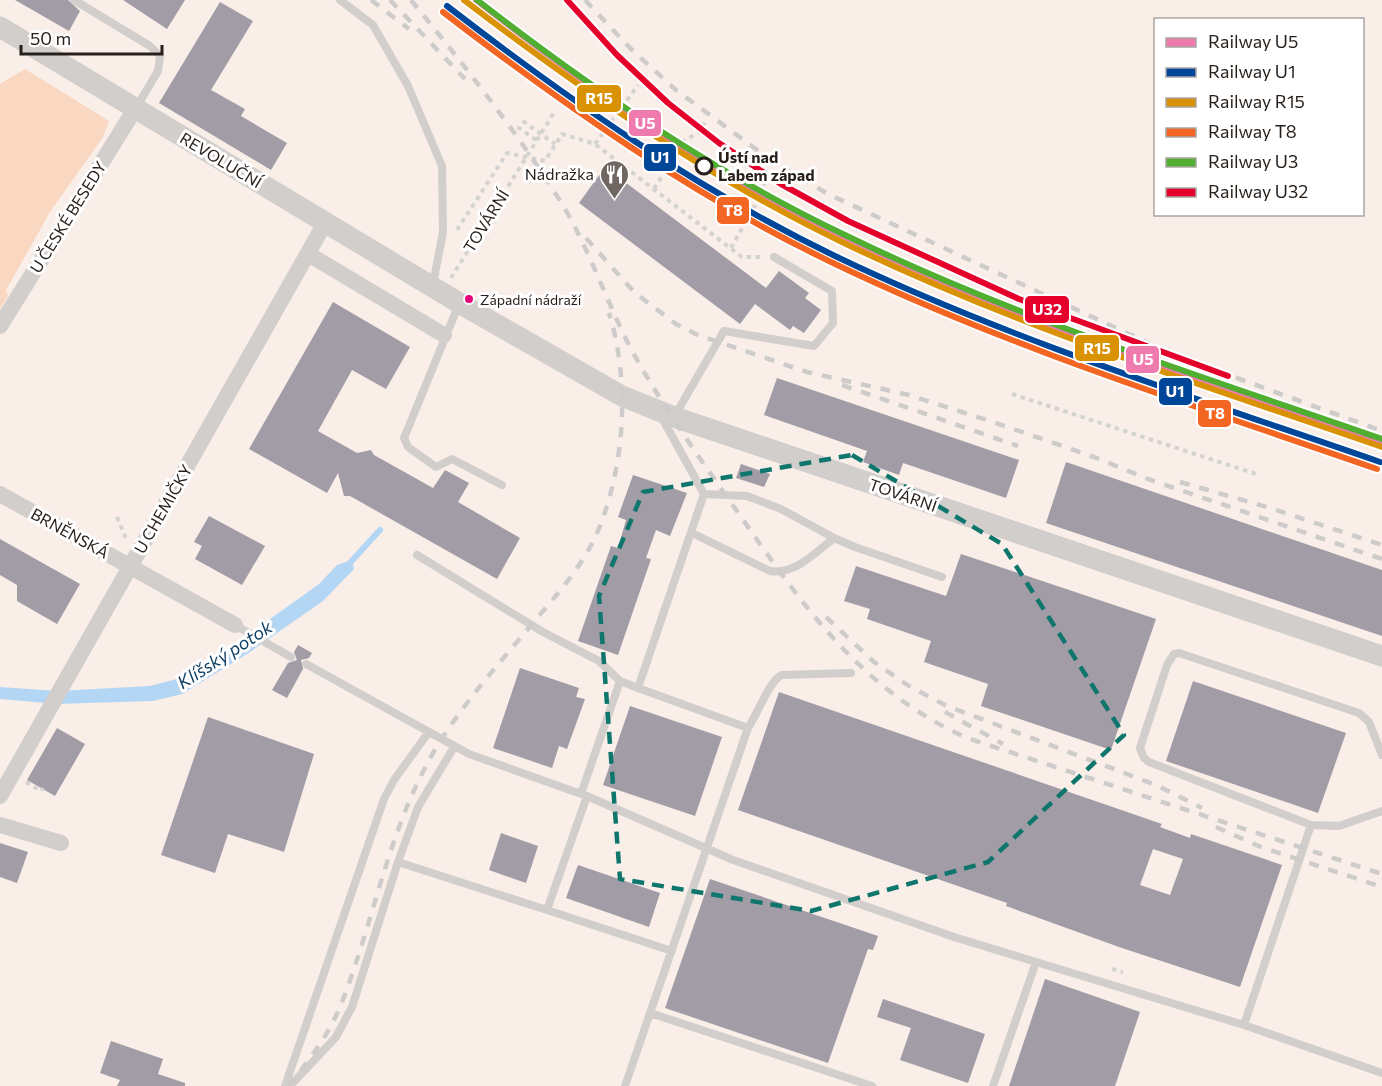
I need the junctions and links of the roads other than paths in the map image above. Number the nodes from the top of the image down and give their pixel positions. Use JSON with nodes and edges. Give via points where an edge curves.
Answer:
{"nodes":[{"id":1,"x":74,"y":0,"type":"edge"},
{"id":2,"x":340,"y":0,"type":"edge"},
{"id":3,"x":0,"y":27,"type":"edge"},
{"id":4,"x":135,"y":109,"type":"junction"},
{"id":5,"x":325,"y":223,"type":"junction"},
{"id":6,"x":308,"y":254,"type":"junction"},
{"id":7,"x":774,"y":257,"type":"road end"},
{"id":8,"x":444,"y":295,"type":"junction"},
{"id":9,"x":0,"y":326,"type":"edge"},
{"id":10,"x":444,"y":335,"type":"junction"},
{"id":11,"x":666,"y":414,"type":"junction"},
{"id":12,"x":502,"y":485,"type":"dead end"},
{"id":13,"x":0,"y":494,"type":"edge"},
{"id":14,"x":705,"y":494,"type":"junction"},
{"id":15,"x":692,"y":533,"type":"junction"},
{"id":16,"x":834,"y":538,"type":"junction"},
{"id":17,"x":417,"y":555,"type":"dead end"},
{"id":18,"x":130,"y":566,"type":"junction"},
{"id":19,"x":942,"y":577,"type":"dead end"},
{"id":20,"x":239,"y":627,"type":"joint"},
{"id":21,"x":1382,"y":656,"type":"edge"},
{"id":22,"x":291,"y":657,"type":"dead end"},
{"id":23,"x":306,"y":664,"type":"dead end"},
{"id":24,"x":851,"y":673,"type":"dead end"},
{"id":25,"x":620,"y":681,"type":"junction"},
{"id":26,"x":638,"y":688,"type":"junction"},
{"id":27,"x":748,"y":728,"type":"junction"},
{"id":28,"x":428,"y":733,"type":"junction"},
{"id":29,"x":454,"y":747,"type":"junction"},
{"id":30,"x":1382,"y":755,"type":"edge"},
{"id":31,"x":584,"y":795,"type":"junction"},
{"id":32,"x":0,"y":796,"type":"edge"},
{"id":33,"x":1382,"y":811,"type":"edge"},
{"id":34,"x":0,"y":825,"type":"edge"},
{"id":35,"x":1311,"y":825,"type":"junction"},
{"id":36,"x":62,"y":843,"type":"dead end"},
{"id":37,"x":707,"y":849,"type":"junction"},
{"id":38,"x":398,"y":862,"type":"junction"},
{"id":39,"x":547,"y":910,"type":"junction"},
{"id":40,"x":672,"y":951,"type":"junction"},
{"id":41,"x":1036,"y":962,"type":"junction"},
{"id":42,"x":650,"y":1013,"type":"junction"},
{"id":43,"x":1244,"y":1025,"type":"junction"},
{"id":44,"x":1382,"y":1073,"type":"edge"},
{"id":45,"x":285,"y":1086,"type":"edge"},
{"id":46,"x":290,"y":1086,"type":"edge"},
{"id":47,"x":625,"y":1086,"type":"edge"},
{"id":48,"x":872,"y":1086,"type":"edge"},
{"id":49,"x":993,"y":1086,"type":"edge"}],
"edges":[{"from":1,"to":4,"type":"lane","via":[[160,56],[158,71]]},
{"from":2,"to":8,"type":"lane","via":[[373,25],[408,86],[442,166],[443,232],[438,259]]},
{"from":3,"to":4,"type":"street","name":"REVOLUČNÍ"},
{"from":4,"to":5,"type":"street","name":"REVOLUČNÍ"},
{"from":4,"to":9,"type":"street","name":"U ČESKÉ BESEDY"},
{"from":5,"to":6,"type":"street","name":"U CHEMIČKY"},
{"from":5,"to":8,"type":"street","name":"REVOLUČNÍ"},
{"from":6,"to":10,"type":"street"},
{"from":6,"to":18,"type":"street","name":"U CHEMIČKY"},
{"from":7,"to":11,"type":"lane","via":[[832,291],[832,323],[814,346],[724,331]]},
{"from":8,"to":10,"type":"lane"},
{"from":8,"to":11,"type":"street","name":"TOVÁRNÍ","via":[[622,396]]},
{"from":10,"to":12,"type":"lane","via":[[404,438],[408,447],[436,467],[452,459]]},
{"from":11,"to":14,"type":"lane"},
{"from":11,"to":21,"type":"street","name":"TOVÁRNÍ"},
{"from":13,"to":18,"type":"street","name":"BRNĚNSKÁ"},
{"from":14,"to":15,"type":"lane"},
{"from":14,"to":16,"type":"lane","via":[[747,496]]},
{"from":15,"to":16,"type":"lane","via":[[779,573],[792,569]]},
{"from":15,"to":26,"type":"lane"},
{"from":16,"to":19,"type":"lane"},
{"from":17,"to":25,"type":"lane","via":[[543,632],[599,661]]},
{"from":18,"to":20,"type":"street","name":"BRNĚNSKÁ"},
{"from":18,"to":32,"type":"street","name":"U CHEMIČKY"},
{"from":20,"to":22,"type":"lane"},
{"from":23,"to":28,"type":"lane"},
{"from":24,"to":27,"type":"lane","via":[[776,677]]},
{"from":25,"to":26,"type":"lane"},
{"from":25,"to":31,"type":"lane"},
{"from":26,"to":27,"type":"lane"},
{"from":27,"to":37,"type":"lane"},
{"from":28,"to":29,"type":"lane"},
{"from":28,"to":45,"type":"lane","via":[[384,799]]},
{"from":29,"to":31,"type":"lane"},
{"from":29,"to":38,"type":"lane","via":[[418,807]]},
{"from":30,"to":35,"type":"lane","via":[[1369,722],[1359,713],[1185,654],[1174,654],[1140,748],[1144,759]]},
{"from":31,"to":37,"type":"lane"},
{"from":31,"to":39,"type":"lane"},
{"from":33,"to":35,"type":"lane","via":[[1339,826]]},
{"from":34,"to":36,"type":"street"},
{"from":35,"to":43,"type":"lane"},
{"from":37,"to":40,"type":"lane"},
{"from":37,"to":41,"type":"lane"},
{"from":38,"to":39,"type":"lane"},
{"from":38,"to":46,"type":"lane","via":[[352,1007],[336,1037]]},
{"from":39,"to":40,"type":"lane"},
{"from":40,"to":42,"type":"lane"},
{"from":41,"to":43,"type":"lane"},
{"from":41,"to":49,"type":"lane"},
{"from":42,"to":47,"type":"lane"},
{"from":42,"to":48,"type":"lane"},
{"from":43,"to":44,"type":"lane"}]}
